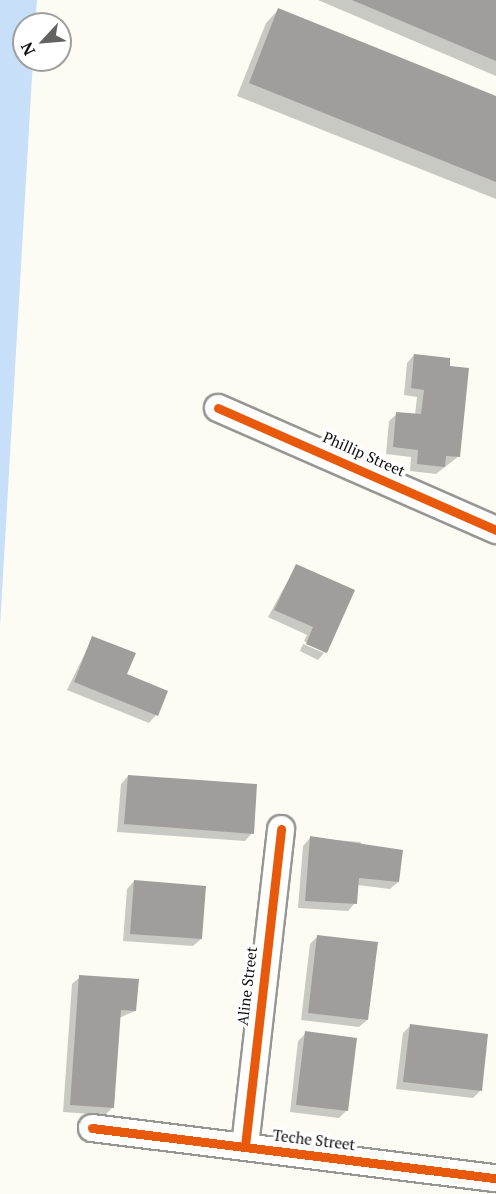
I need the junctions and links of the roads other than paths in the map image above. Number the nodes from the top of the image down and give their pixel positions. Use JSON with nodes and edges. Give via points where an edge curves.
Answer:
{"nodes":[{"id":1,"x":218,"y":408,"type":"dead end"},
{"id":2,"x":496,"y":530,"type":"edge"},
{"id":3,"x":280,"y":829,"type":"dead end"},
{"id":4,"x":92,"y":1128,"type":"dead end"},
{"id":5,"x":246,"y":1146,"type":"junction"},
{"id":6,"x":496,"y":1178,"type":"edge"}],
"edges":[{"from":1,"to":2,"type":"street","name":"Phillip Street"},
{"from":3,"to":5,"type":"street","name":"Aline Street"},
{"from":4,"to":5,"type":"street","name":"Teche Street"},
{"from":5,"to":6,"type":"street","name":"Teche Street"}]}
